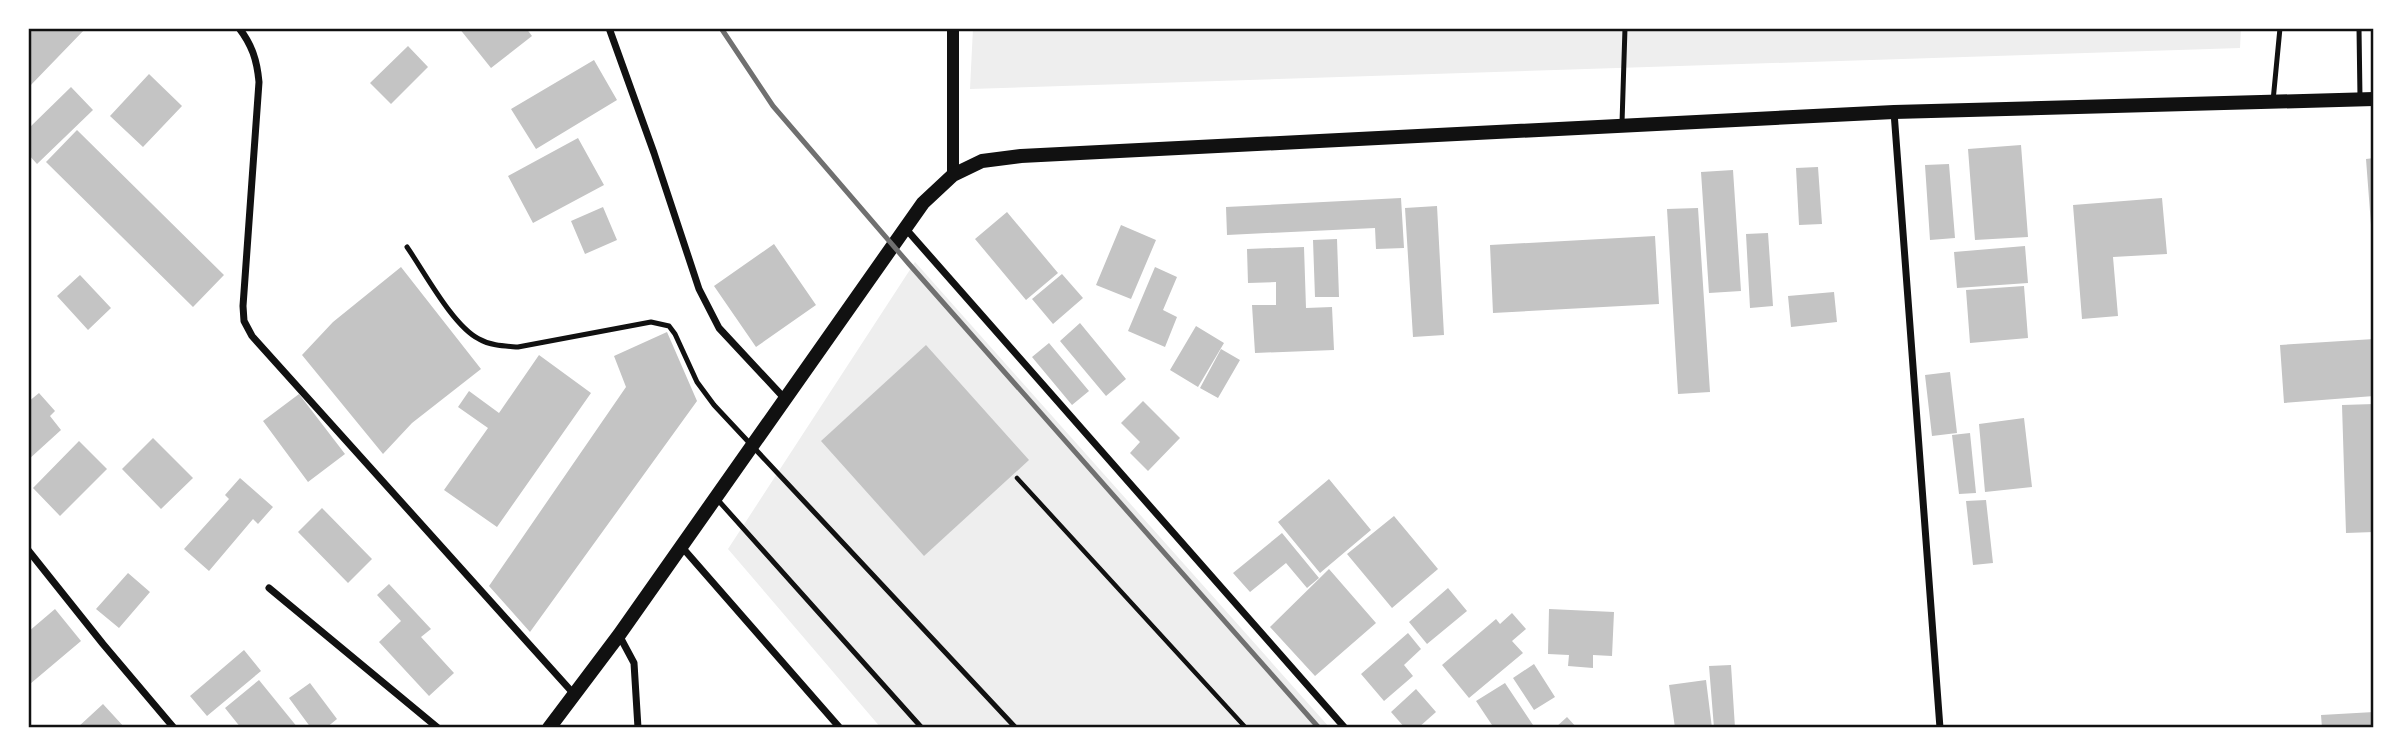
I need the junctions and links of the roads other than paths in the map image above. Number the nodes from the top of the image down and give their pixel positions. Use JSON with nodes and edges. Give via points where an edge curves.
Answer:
{"nodes":[{"id":1,"x":239,"y":28,"type":"edge"},
{"id":2,"x":609,"y":28,"type":"edge"},
{"id":3,"x":953,"y":28,"type":"edge"},
{"id":4,"x":1625,"y":28,"type":"edge"},
{"id":5,"x":2280,"y":28,"type":"edge"},
{"id":6,"x":2358,"y":28,"type":"edge"},
{"id":7,"x":2367,"y":99,"type":"edge"},
{"id":8,"x":2273,"y":102,"type":"junction"},
{"id":9,"x":1894,"y":112,"type":"junction"},
{"id":10,"x":1622,"y":125,"type":"junction"},
{"id":11,"x":953,"y":175,"type":"junction"},
{"id":12,"x":906,"y":229,"type":"junction"},
{"id":13,"x":407,"y":247,"type":"dead end"},
{"id":14,"x":786,"y":400,"type":"junction"},
{"id":15,"x":753,"y":446,"type":"junction"},
{"id":16,"x":715,"y":496,"type":"junction"},
{"id":17,"x":680,"y":546,"type":"junction"},
{"id":18,"x":28,"y":550,"type":"edge"},
{"id":19,"x":37,"y":562,"type":"junction"},
{"id":20,"x":28,"y":569,"type":"edge"},
{"id":21,"x":270,"y":589,"type":"dead end"},
{"id":22,"x":619,"y":635,"type":"junction"},
{"id":23,"x":573,"y":693,"type":"junction"},
{"id":24,"x":174,"y":728,"type":"edge"},
{"id":25,"x":438,"y":728,"type":"edge"},
{"id":26,"x":549,"y":728,"type":"edge"},
{"id":27,"x":638,"y":728,"type":"edge"},
{"id":28,"x":840,"y":728,"type":"edge"},
{"id":29,"x":922,"y":728,"type":"edge"},
{"id":30,"x":1016,"y":728,"type":"edge"},
{"id":31,"x":1345,"y":728,"type":"edge"},
{"id":32,"x":1941,"y":728,"type":"edge"}],
"edges":[{"from":1,"to":23,"type":"street","via":[[257,60],[259,82],[244,321],[252,336]]},
{"from":2,"to":14,"type":"street","via":[[708,310]]},
{"from":3,"to":11,"type":"street"},
{"from":4,"to":10,"type":"lane"},
{"from":5,"to":8,"type":"lane"},
{"from":6,"to":7,"type":"lane"},
{"from":7,"to":8,"type":"main road"},
{"from":8,"to":9,"type":"main road"},
{"from":9,"to":10,"type":"main road"},
{"from":9,"to":32,"type":"street"},
{"from":10,"to":11,"type":"main road","via":[[1021,156],[982,162]]},
{"from":11,"to":12,"type":"main road","via":[[923,203]]},
{"from":12,"to":14,"type":"main road"},
{"from":12,"to":31,"type":"street"},
{"from":13,"to":15,"type":"lane","via":[[460,324],[479,339],[497,345],[518,347],[651,322],[669,326],[697,382]]},
{"from":14,"to":15,"type":"main road"},
{"from":15,"to":16,"type":"main road"},
{"from":15,"to":30,"type":"lane"},
{"from":16,"to":17,"type":"main road"},
{"from":16,"to":29,"type":"lane"},
{"from":17,"to":22,"type":"main road"},
{"from":17,"to":28,"type":"street"},
{"from":18,"to":19,"type":"street"},
{"from":19,"to":20,"type":"street"},
{"from":19,"to":24,"type":"street"},
{"from":21,"to":25,"type":"street"},
{"from":22,"to":23,"type":"main road"},
{"from":22,"to":27,"type":"street","via":[[634,663]]},
{"from":23,"to":26,"type":"main road"}]}
